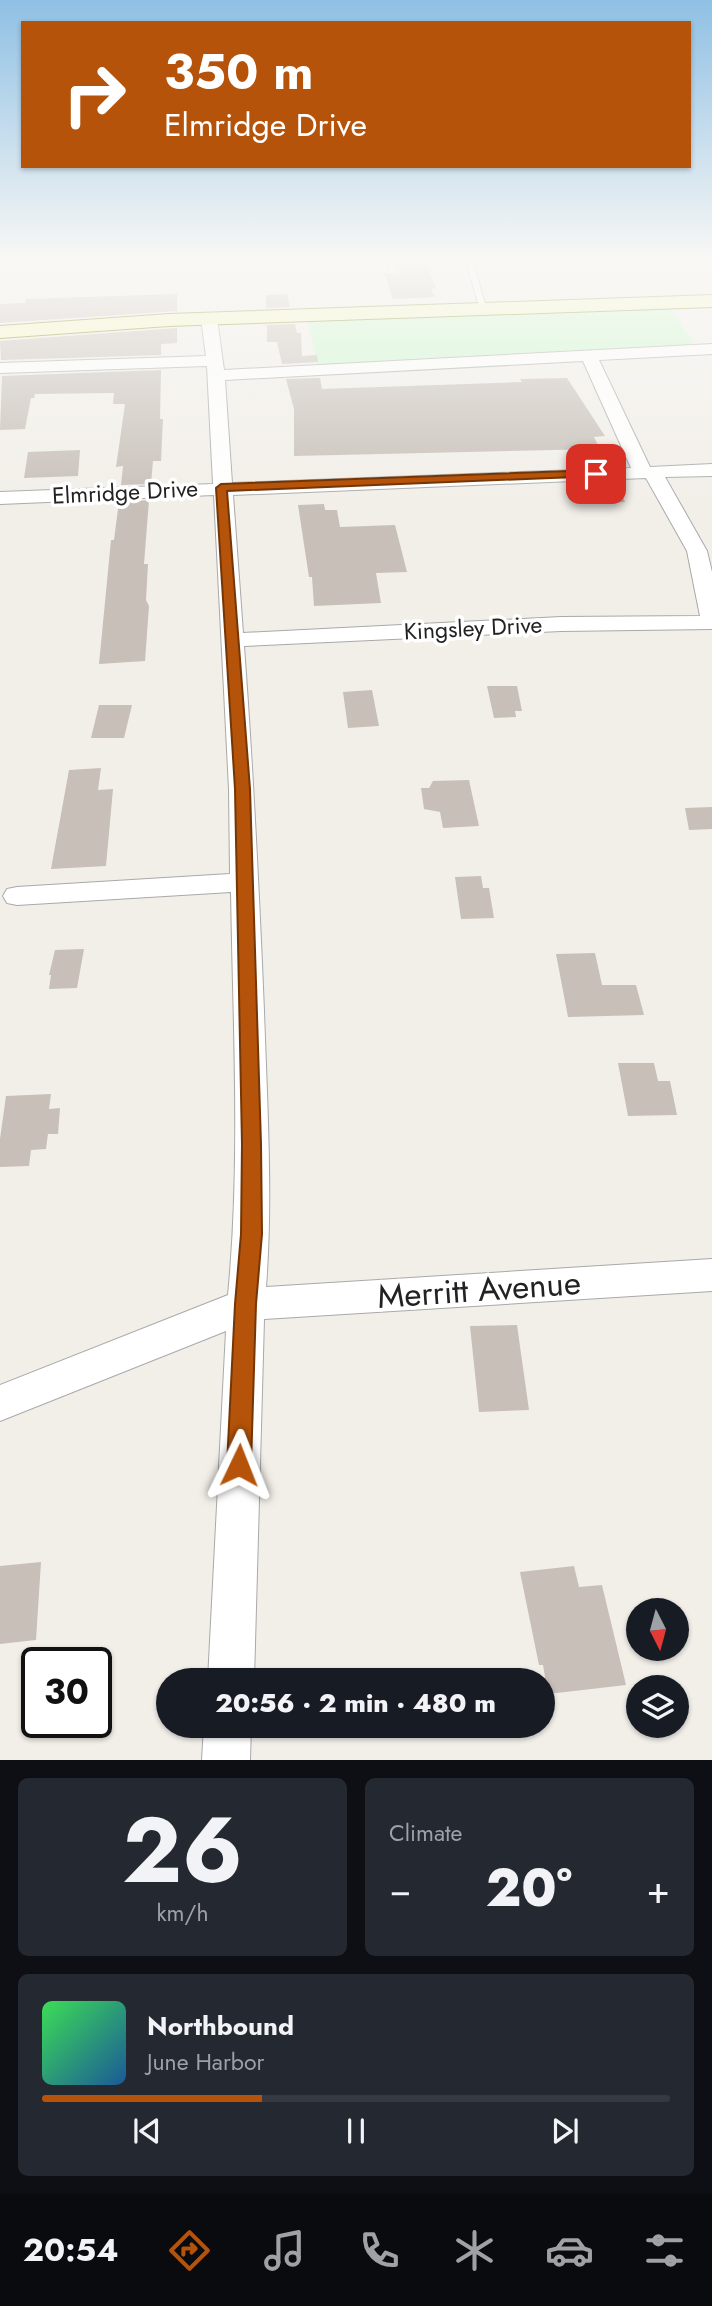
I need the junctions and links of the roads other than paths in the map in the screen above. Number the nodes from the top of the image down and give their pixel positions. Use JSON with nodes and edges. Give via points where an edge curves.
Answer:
{"nodes":[{"id":1,"x":212,"y":344,"type":"edge"},
{"id":2,"x":712,"y":349,"type":"edge"},
{"id":3,"x":588,"y":355,"type":"junction"},
{"id":4,"x":0,"y":368,"type":"edge"},
{"id":5,"x":215,"y":368,"type":"junction"},
{"id":6,"x":712,"y":470,"type":"edge"},
{"id":7,"x":647,"y":472,"type":"junction"},
{"id":8,"x":221,"y":488,"type":"junction"},
{"id":9,"x":0,"y":498,"type":"edge"},
{"id":10,"x":712,"y":622,"type":"edge"},
{"id":11,"x":234,"y":640,"type":"junction"},
{"id":12,"x":244,"y":882,"type":"junction"},
{"id":13,"x":18,"y":896,"type":"dead end"},
{"id":14,"x":712,"y":1275,"type":"edge"},
{"id":15,"x":246,"y":1304,"type":"junction"},
{"id":16,"x":0,"y":1403,"type":"edge"},
{"id":17,"x":231,"y":1668,"type":"edge"},
{"id":18,"x":227,"y":1738,"type":"edge"},
{"id":19,"x":226,"y":1760,"type":"edge"}],
"edges":[{"from":1,"to":5,"type":"street"},
{"from":2,"to":3,"type":"street"},
{"from":3,"to":5,"type":"street"},
{"from":3,"to":7,"type":"street"},
{"from":4,"to":5,"type":"street"},
{"from":5,"to":8,"type":"street"},
{"from":6,"to":7,"type":"street","name":"Elmridge Drive"},
{"from":7,"to":8,"type":"street","name":"Elmridge Drive"},
{"from":7,"to":10,"type":"street","via":[[697,551]]},
{"from":8,"to":9,"type":"street","name":"Elmridge Drive"},
{"from":8,"to":11,"type":"street"},
{"from":10,"to":11,"type":"street","name":"Kingsley Drive","via":[[561,624]]},
{"from":11,"to":12,"type":"street"},
{"from":12,"to":13,"type":"street"},
{"from":12,"to":15,"type":"street","via":[[252,1144]]},
{"from":14,"to":15,"type":"street","name":"Merritt Avenue"},
{"from":15,"to":16,"type":"street"},
{"from":15,"to":17,"type":"street"},
{"from":18,"to":19,"type":"street"}]}
